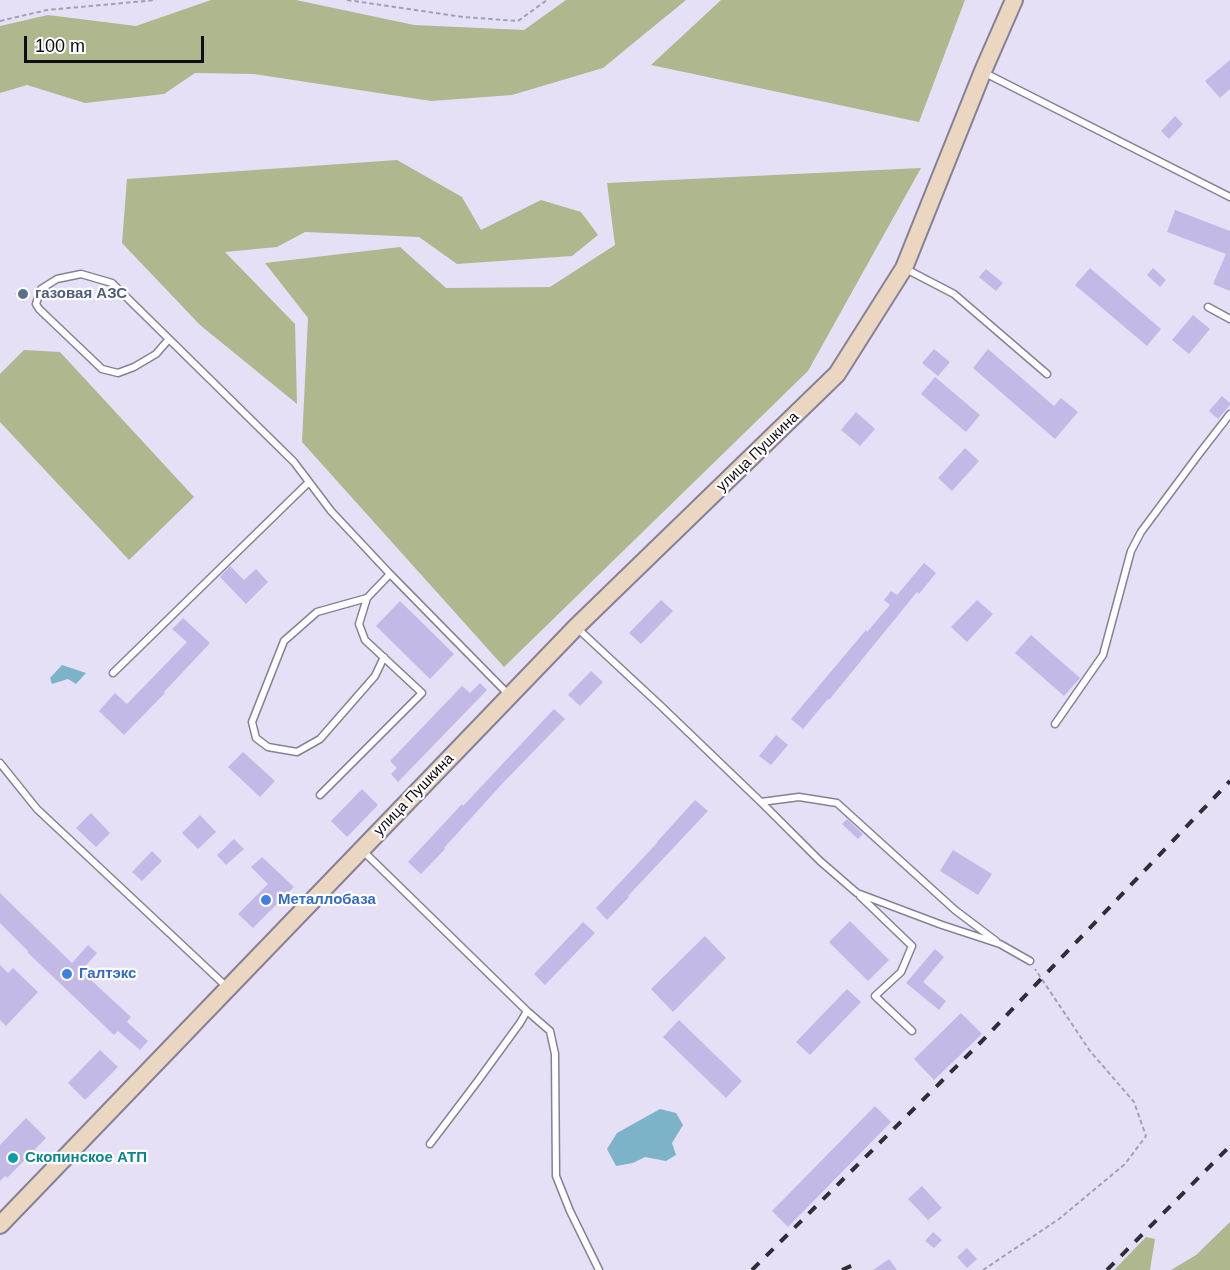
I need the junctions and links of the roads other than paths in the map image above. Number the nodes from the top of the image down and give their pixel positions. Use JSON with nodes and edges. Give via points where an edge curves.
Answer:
{"nodes":[{"id":1,"x":1014,"y":0,"type":"edge"},
{"id":2,"x":983,"y":71,"type":"junction"},
{"id":3,"x":1230,"y":197,"type":"edge"},
{"id":4,"x":904,"y":268,"type":"junction"},
{"id":5,"x":1208,"y":307,"type":"dead end"},
{"id":6,"x":1230,"y":319,"type":"edge"},
{"id":7,"x":169,"y":339,"type":"junction"},
{"id":8,"x":1047,"y":374,"type":"dead end"},
{"id":9,"x":1230,"y":414,"type":"edge"},
{"id":10,"x":309,"y":482,"type":"junction"},
{"id":11,"x":390,"y":574,"type":"junction"},
{"id":12,"x":367,"y":598,"type":"junction"},
{"id":13,"x":576,"y":627,"type":"junction"},
{"id":14,"x":384,"y":657,"type":"junction"},
{"id":15,"x":113,"y":673,"type":"dead end"},
{"id":16,"x":510,"y":696,"type":"junction"},
{"id":17,"x":1055,"y":724,"type":"dead end"},
{"id":18,"x":0,"y":763,"type":"edge"},
{"id":19,"x":320,"y":795,"type":"dead end"},
{"id":20,"x":761,"y":802,"type":"junction"},
{"id":21,"x":362,"y":850,"type":"junction"},
{"id":22,"x":858,"y":893,"type":"junction"},
{"id":23,"x":1000,"y":944,"type":"junction"},
{"id":24,"x":1030,"y":961,"type":"road end"},
{"id":25,"x":228,"y":989,"type":"junction"},
{"id":26,"x":527,"y":1011,"type":"junction"},
{"id":27,"x":912,"y":1031,"type":"dead end"},
{"id":28,"x":430,"y":1144,"type":"dead end"},
{"id":29,"x":0,"y":1225,"type":"edge"},
{"id":30,"x":599,"y":1270,"type":"edge"}],
"edges":[{"from":1,"to":2,"type":"main road","name":"улица Пушкина"},
{"from":2,"to":3,"type":"lane"},
{"from":2,"to":4,"type":"main road","name":"улица Пушкина"},
{"from":4,"to":8,"type":"lane","via":[[954,294]]},
{"from":4,"to":13,"type":"main road","name":"улица Пушкина","via":[[837,374]]},
{"from":5,"to":6,"type":"lane"},
{"from":7,"to":7,"type":"lane","via":[[112,283],[81,274],[57,279],[41,289],[36,304],[102,369],[118,373],[134,367],[156,354]]},
{"from":7,"to":10,"type":"lane","via":[[294,462]]},
{"from":9,"to":17,"type":"lane","via":[[1141,532],[1131,551],[1103,655]]},
{"from":10,"to":11,"type":"lane","via":[[331,512]]},
{"from":10,"to":15,"type":"lane"},
{"from":11,"to":12,"type":"lane"},
{"from":11,"to":16,"type":"lane"},
{"from":12,"to":14,"type":"lane","via":[[359,624],[365,640]]},
{"from":12,"to":14,"type":"lane","via":[[317,612],[284,641],[252,722],[256,738],[268,747],[297,752],[320,739],[375,676]]},
{"from":13,"to":16,"type":"main road","name":"улица Пушкина"},
{"from":13,"to":20,"type":"lane"},
{"from":14,"to":19,"type":"lane","via":[[422,693]]},
{"from":16,"to":21,"type":"main road","name":"улица Пушкина"},
{"from":18,"to":25,"type":"lane","via":[[37,809]]},
{"from":20,"to":22,"type":"lane"},
{"from":20,"to":23,"type":"lane","via":[[799,797],[837,803],[955,910]]},
{"from":21,"to":25,"type":"main road","name":"улица Пушкина"},
{"from":21,"to":26,"type":"lane"},
{"from":22,"to":23,"type":"lane"},
{"from":22,"to":27,"type":"lane","via":[[912,946],[901,972],[875,996]]},
{"from":23,"to":24,"type":"lane"},
{"from":25,"to":29,"type":"main road","name":"улица Пушкина"},
{"from":26,"to":28,"type":"lane"},
{"from":26,"to":30,"type":"lane","via":[[550,1031],[555,1054],[556,1176]]}]}
